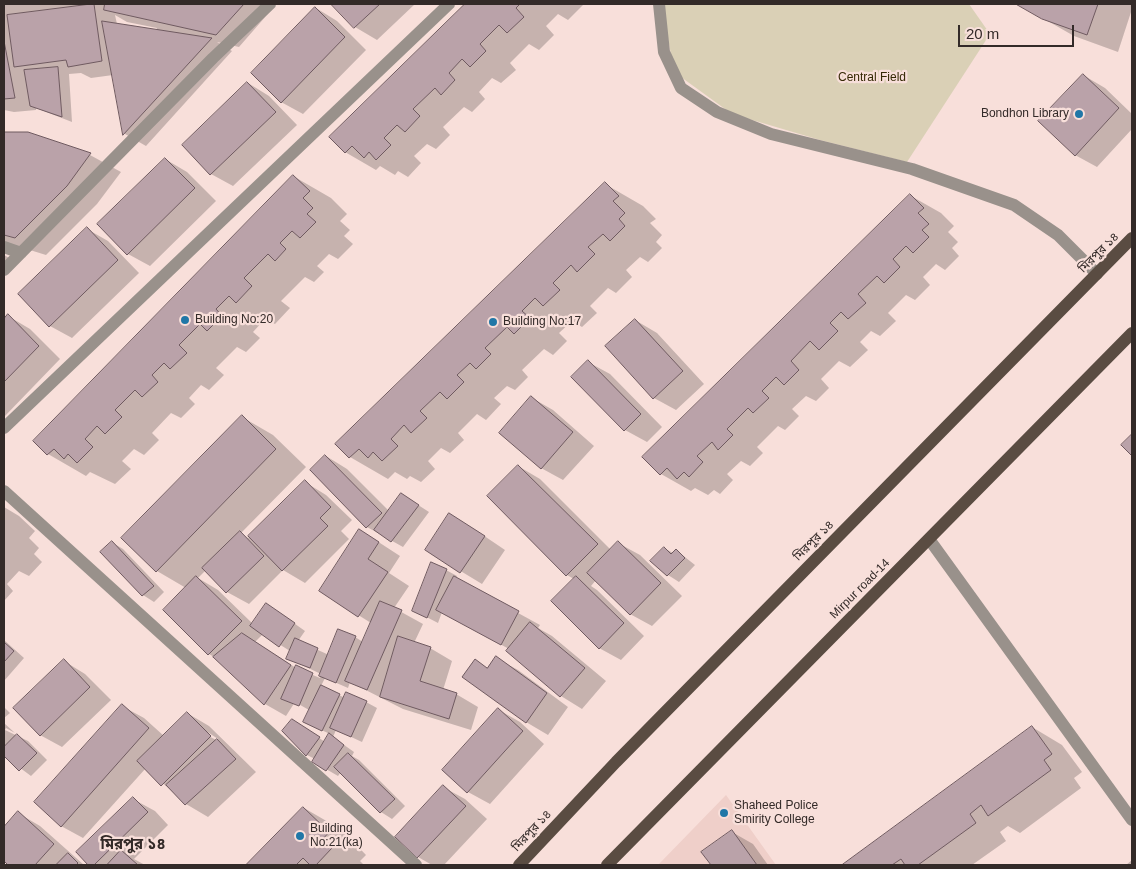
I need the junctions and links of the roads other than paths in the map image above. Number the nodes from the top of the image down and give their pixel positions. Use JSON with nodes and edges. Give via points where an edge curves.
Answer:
{"nodes":[{"id":1,"x":270,"y":4,"type":"edge"},
{"id":2,"x":449,"y":4,"type":"edge"},
{"id":3,"x":659,"y":4,"type":"edge"},
{"id":4,"x":1132,"y":238,"type":"edge"},
{"id":5,"x":4,"y":247,"type":"edge"},
{"id":6,"x":21,"y":254,"type":"junction"},
{"id":7,"x":4,"y":270,"type":"edge"},
{"id":8,"x":1097,"y":274,"type":"junction"},
{"id":9,"x":1132,"y":333,"type":"edge"},
{"id":10,"x":4,"y":428,"type":"edge"},
{"id":11,"x":4,"y":491,"type":"edge"},
{"id":12,"x":929,"y":539,"type":"junction"},
{"id":13,"x":1132,"y":820,"type":"edge"},
{"id":14,"x":416,"y":865,"type":"edge"},
{"id":15,"x":519,"y":865,"type":"edge"},
{"id":16,"x":608,"y":865,"type":"edge"}],
"edges":[{"from":1,"to":6,"type":"street"},
{"from":2,"to":10,"type":"street"},
{"from":3,"to":8,"type":"street","via":[[664,52],[681,88],[717,112],[771,134],[912,169],[1014,205],[1058,235]]},
{"from":4,"to":8,"type":"main road","name":"মিরপুর ১৪"},
{"from":5,"to":6,"type":"street"},
{"from":6,"to":7,"type":"street"},
{"from":8,"to":15,"type":"main road","name":"মিরপুর ১৪","via":[[616,762]]},
{"from":9,"to":12,"type":"main road","name":"Mirpur road-14"},
{"from":11,"to":14,"type":"street"},
{"from":12,"to":13,"type":"street"},
{"from":12,"to":16,"type":"main road","name":"Mirpur road-14"}]}
